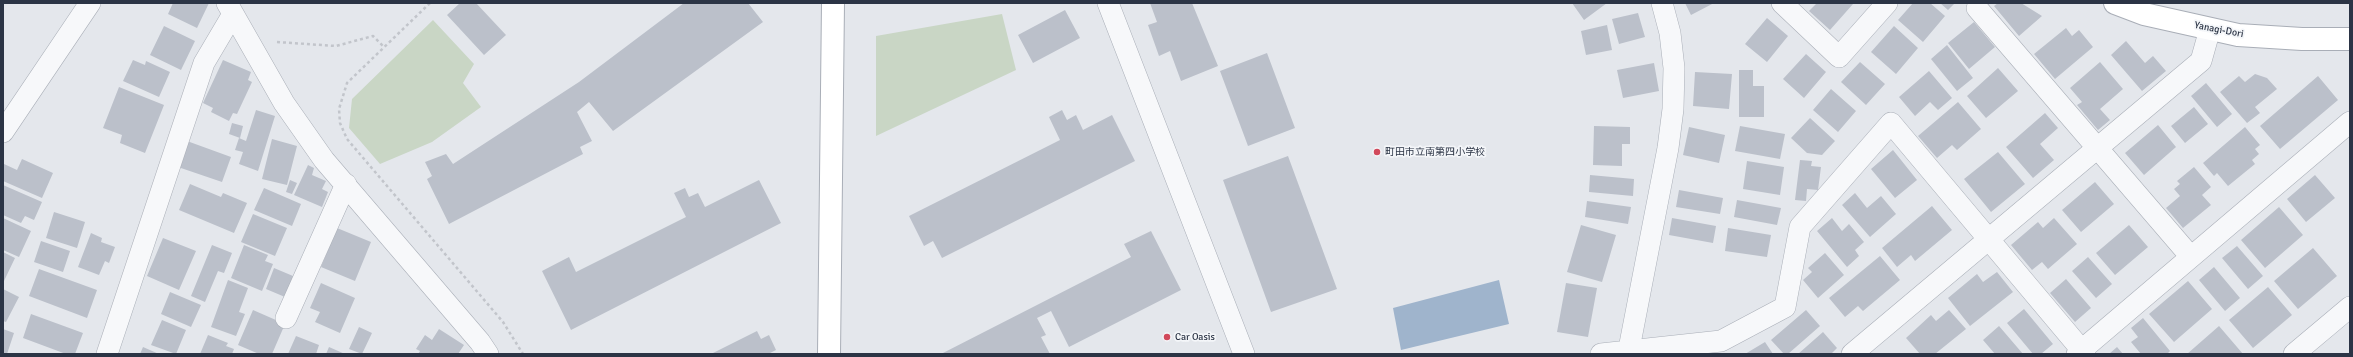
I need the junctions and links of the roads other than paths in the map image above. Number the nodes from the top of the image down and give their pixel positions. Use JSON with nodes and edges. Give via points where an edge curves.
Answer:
{"nodes":[{"id":1,"x":90,"y":3,"type":"edge"},
{"id":2,"x":833,"y":3,"type":"edge"},
{"id":3,"x":1108,"y":3,"type":"edge"},
{"id":4,"x":1662,"y":3,"type":"edge"},
{"id":5,"x":1782,"y":3,"type":"edge"},
{"id":6,"x":1887,"y":3,"type":"edge"},
{"id":7,"x":2115,"y":3,"type":"edge"},
{"id":8,"x":230,"y":8,"type":"edge"},
{"id":9,"x":1977,"y":8,"type":"dead end"},
{"id":10,"x":2210,"y":29,"type":"junction"},
{"id":11,"x":2350,"y":39,"type":"edge"},
{"id":12,"x":2350,"y":122,"type":"edge"},
{"id":13,"x":3,"y":132,"type":"edge"},
{"id":14,"x":2097,"y":148,"type":"junction"},
{"id":15,"x":346,"y":184,"type":"junction"},
{"id":16,"x":1989,"y":239,"type":"junction"},
{"id":17,"x":2191,"y":258,"type":"junction"},
{"id":18,"x":2350,"y":307,"type":"edge"},
{"id":19,"x":286,"y":318,"type":"dead end"},
{"id":20,"x":1722,"y":348,"type":"edge"},
{"id":21,"x":1628,"y":352,"type":"edge"},
{"id":22,"x":2081,"y":353,"type":"edge"},
{"id":23,"x":107,"y":354,"type":"edge"},
{"id":24,"x":488,"y":354,"type":"edge"},
{"id":25,"x":829,"y":354,"type":"edge"},
{"id":26,"x":1244,"y":354,"type":"edge"},
{"id":27,"x":1601,"y":354,"type":"edge"},
{"id":28,"x":1852,"y":354,"type":"edge"},
{"id":29,"x":2294,"y":354,"type":"edge"}],
"edges":[{"from":1,"to":13,"type":"street"},
{"from":2,"to":25,"type":"street"},
{"from":3,"to":26,"type":"street"},
{"from":4,"to":21,"type":"street","via":[[1670,33],[1674,68],[1673,109],[1668,148]]},
{"from":5,"to":6,"type":"street","via":[[1839,57]]},
{"from":7,"to":10,"type":"street","name":"Yanagi-Dori","via":[[2144,14]]},
{"from":8,"to":15,"type":"street","via":[[284,103],[324,160]]},
{"from":8,"to":23,"type":"street","via":[[204,63]]},
{"from":9,"to":14,"type":"street"},
{"from":10,"to":11,"type":"street","name":"Yanagi-Dori","via":[[2238,35],[2302,40]]},
{"from":10,"to":14,"type":"street","via":[[2201,61]]},
{"from":12,"to":17,"type":"street"},
{"from":14,"to":16,"type":"street"},
{"from":14,"to":17,"type":"street"},
{"from":15,"to":19,"type":"street"},
{"from":15,"to":24,"type":"street"},
{"from":16,"to":20,"type":"street","via":[[1891,123],[1800,227],[1785,307]]},
{"from":16,"to":22,"type":"street"},
{"from":16,"to":28,"type":"street"},
{"from":17,"to":22,"type":"street"},
{"from":18,"to":29,"type":"street"},
{"from":20,"to":21,"type":"street"},
{"from":21,"to":27,"type":"street"}]}
